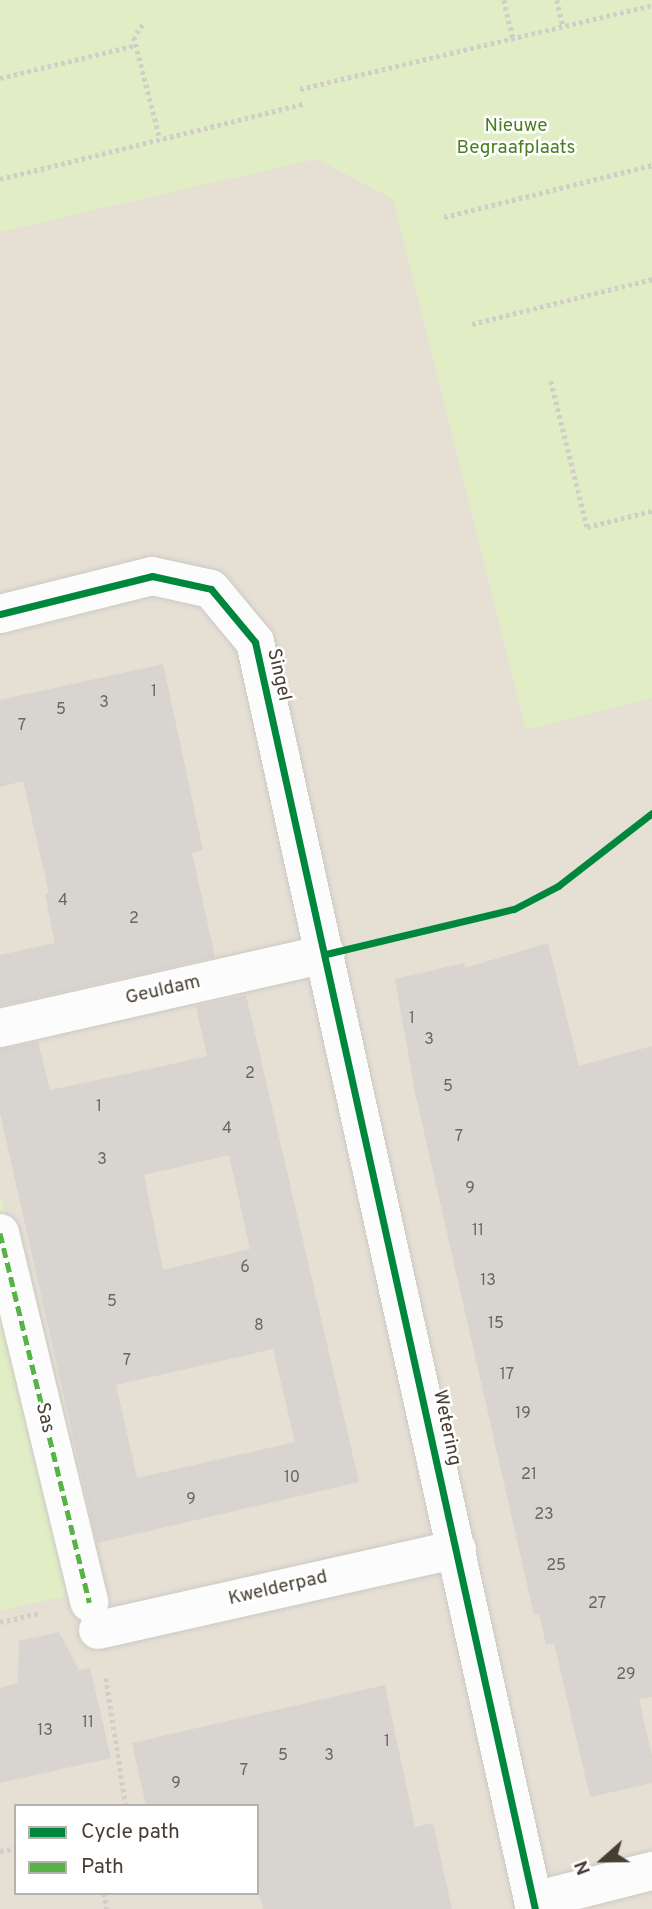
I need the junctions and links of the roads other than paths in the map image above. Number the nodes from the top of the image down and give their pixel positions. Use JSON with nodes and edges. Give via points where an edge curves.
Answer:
{"nodes":[{"id":1,"x":0,"y":614,"type":"edge"},
{"id":2,"x":326,"y":954,"type":"junction"},
{"id":3,"x":0,"y":1028,"type":"edge"},
{"id":4,"x":0,"y":1233,"type":"edge"},
{"id":5,"x":457,"y":1549,"type":"junction"},
{"id":6,"x":94,"y":1616,"type":"joint"},
{"id":7,"x":652,"y":1871,"type":"edge"},
{"id":8,"x":534,"y":1905,"type":"edge"}],
"edges":[{"from":1,"to":2,"type":"street","name":"Singel","via":[[152,576],[211,589],[255,642]]},
{"from":2,"to":3,"type":"street","name":"Geuldam"},
{"from":2,"to":5,"type":"street","name":"Wetering"},
{"from":4,"to":6,"type":"street","name":"Sas"},
{"from":5,"to":6,"type":"street","name":"Kwelderpad"},
{"from":5,"to":8,"type":"street","name":"Wetering"},
{"from":7,"to":8,"type":"street"}]}
